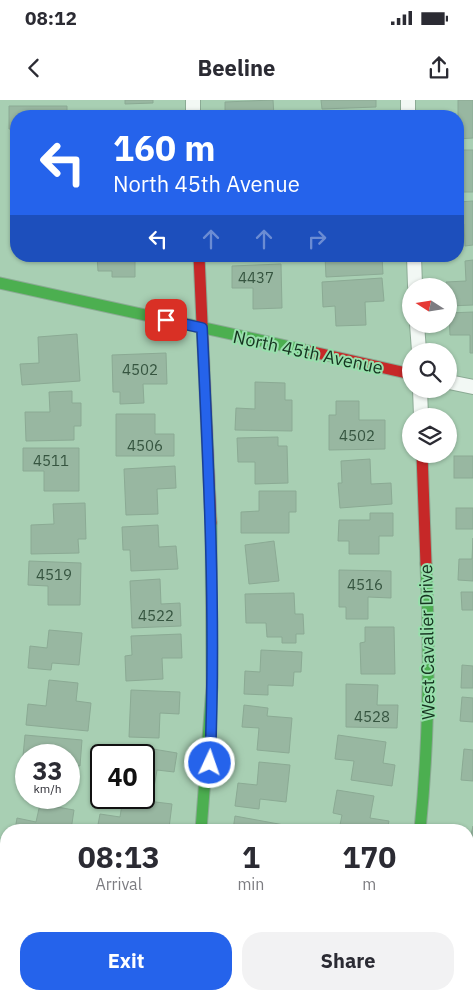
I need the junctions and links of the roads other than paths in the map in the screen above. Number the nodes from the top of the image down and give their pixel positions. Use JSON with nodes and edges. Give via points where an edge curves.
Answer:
{"nodes":[{"id":1,"x":199,"y":262,"type":"edge"},
{"id":2,"x":414,"y":262,"type":"edge"},
{"id":3,"x":415,"y":278,"type":"edge"},
{"id":4,"x":0,"y":283,"type":"edge"},
{"id":5,"x":202,"y":328,"type":"junction"},
{"id":6,"x":402,"y":372,"type":"edge"},
{"id":7,"x":457,"y":384,"type":"edge"},
{"id":8,"x":473,"y":387,"type":"edge"},
{"id":9,"x":422,"y":463,"type":"edge"},
{"id":10,"x":202,"y":824,"type":"edge"},
{"id":11,"x":421,"y":824,"type":"edge"}],
"edges":[{"from":1,"to":5,"type":"street"},
{"from":2,"to":3,"type":"street"},
{"from":4,"to":5,"type":"street","name":"North 45th Avenue"},
{"from":5,"to":6,"type":"street","name":"North 45th Avenue"},
{"from":5,"to":10,"type":"street","via":[[212,521],[212,695],[210,763]]},
{"from":7,"to":8,"type":"street"},
{"from":9,"to":11,"type":"street","name":"West Cavalier Drive","via":[[430,663],[429,728]]}]}
